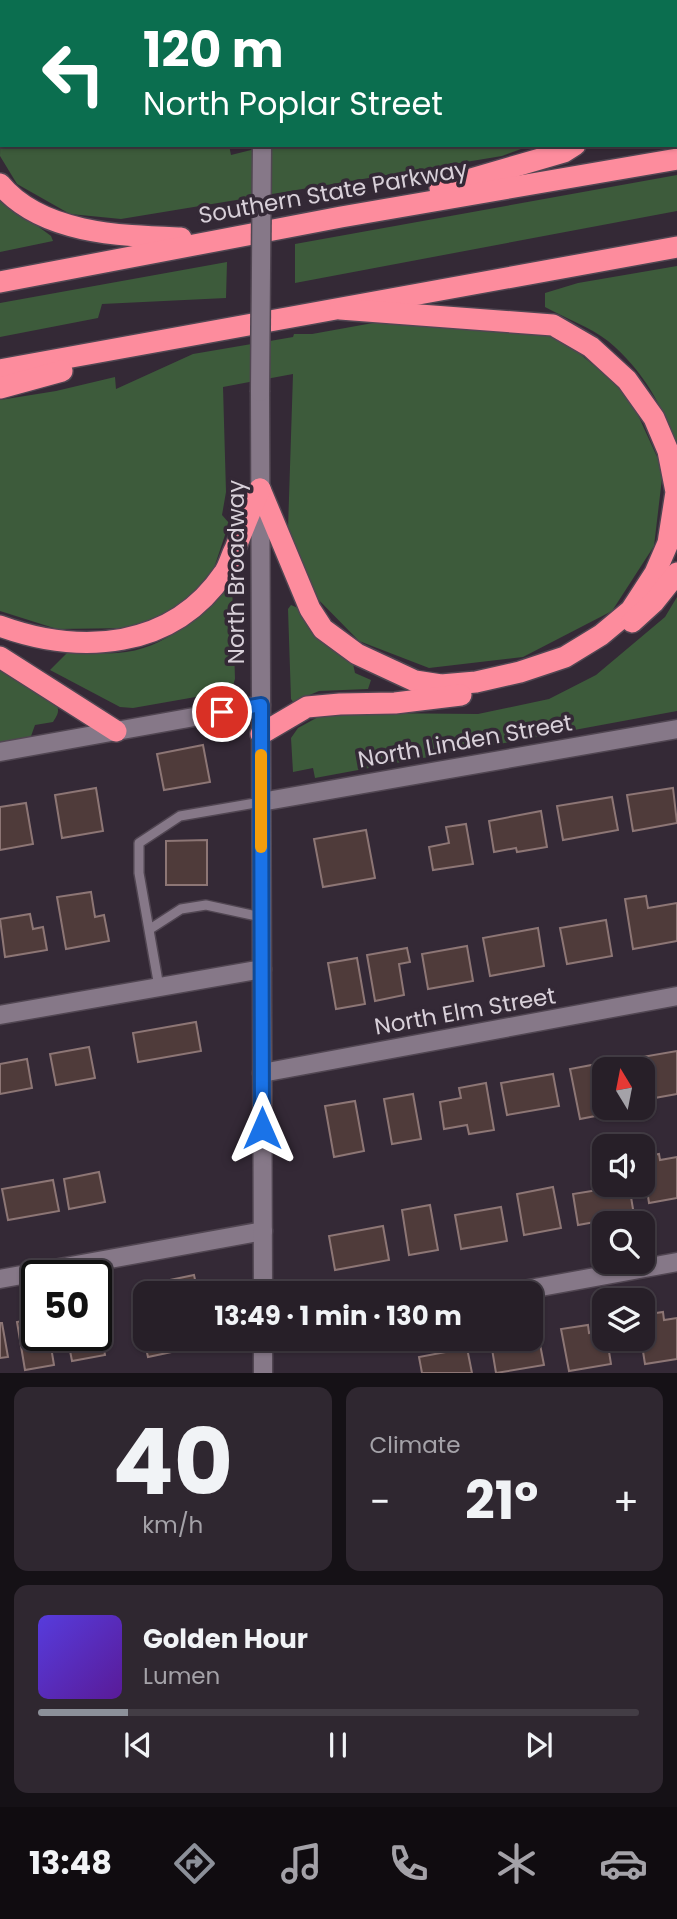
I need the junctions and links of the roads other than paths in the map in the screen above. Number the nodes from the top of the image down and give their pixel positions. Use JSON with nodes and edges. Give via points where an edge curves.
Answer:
{"nodes":[{"id":1,"x":262,"y":147,"type":"edge"},
{"id":2,"x":572,"y":147,"type":"edge"},
{"id":3,"x":677,"y":159,"type":"edge"},
{"id":4,"x":0,"y":184,"type":"edge"},
{"id":5,"x":341,"y":217,"type":"junction"},
{"id":6,"x":218,"y":240,"type":"junction"},
{"id":7,"x":677,"y":247,"type":"edge"},
{"id":8,"x":0,"y":282,"type":"edge"},
{"id":9,"x":340,"y":309,"type":"junction"},
{"id":10,"x":190,"y":336,"type":"junction"},
{"id":11,"x":0,"y":370,"type":"edge"},
{"id":12,"x":0,"y":388,"type":"edge"},
{"id":13,"x":260,"y":489,"type":"junction"},
{"id":14,"x":677,"y":573,"type":"edge"},
{"id":15,"x":0,"y":626,"type":"edge"},
{"id":16,"x":0,"y":657,"type":"edge"},
{"id":17,"x":261,"y":705,"type":"junction"},
{"id":18,"x":677,"y":729,"type":"edge"},
{"id":19,"x":116,"y":731,"type":"junction"},
{"id":20,"x":261,"y":734,"type":"junction"},
{"id":21,"x":0,"y":752,"type":"edge"},
{"id":22,"x":261,"y":802,"type":"junction"},
{"id":23,"x":261,"y":917,"type":"junction"},
{"id":24,"x":149,"y":929,"type":"junction"},
{"id":25,"x":262,"y":969,"type":"junction"},
{"id":26,"x":159,"y":987,"type":"junction"},
{"id":27,"x":677,"y":996,"type":"edge"},
{"id":28,"x":0,"y":1015,"type":"edge"},
{"id":29,"x":262,"y":1073,"type":"junction"},
{"id":30,"x":263,"y":1231,"type":"junction"},
{"id":31,"x":677,"y":1262,"type":"edge"},
{"id":32,"x":0,"y":1279,"type":"edge"},
{"id":33,"x":263,"y":1281,"type":"edge"},
{"id":34,"x":543,"y":1287,"type":"edge"},
{"id":35,"x":264,"y":1351,"type":"edge"},
{"id":36,"x":263,"y":1373,"type":"edge"}],
"edges":[{"from":1,"to":13,"type":"street","name":"North Broadway","bridge":true},
{"from":2,"to":5,"type":"highway"},
{"from":3,"to":5,"type":"highway","name":"Southern State Parkway"},
{"from":4,"to":6,"type":"highway","via":[[36,215],[97,232]]},
{"from":5,"to":6,"type":"highway","name":"Southern State Parkway"},
{"from":6,"to":8,"type":"highway","name":"Southern State Parkway"},
{"from":7,"to":9,"type":"highway"},
{"from":9,"to":10,"type":"highway"},
{"from":9,"to":13,"type":"highway","via":[[552,324],[591,346],[627,380],[654,418],[668,451],[676,492],[668,543],[655,573],[631,610],[565,657],[476,682],[441,685],[415,681],[357,654],[323,629],[310,609]]},
{"from":10,"to":11,"type":"highway"},
{"from":10,"to":12,"type":"highway"},
{"from":13,"to":15,"type":"highway","via":[[225,573],[169,624],[139,636],[104,642],[62,642]]},
{"from":13,"to":17,"type":"street","name":"North Broadway"},
{"from":14,"to":20,"type":"highway","via":[[654,602],[611,640],[542,678],[438,698],[306,707]]},
{"from":16,"to":19,"type":"highway"},
{"from":17,"to":19,"type":"street"},
{"from":17,"to":20,"type":"street","name":"North Broadway"},
{"from":18,"to":22,"type":"street","name":"North Linden Street"},
{"from":19,"to":21,"type":"street"},
{"from":20,"to":22,"type":"street","name":"North Broadway"},
{"from":22,"to":23,"type":"street","name":"North Broadway"},
{"from":22,"to":24,"type":"lane","via":[[180,816],[139,843]]},
{"from":23,"to":24,"type":"lane","via":[[206,905],[181,909]]},
{"from":23,"to":25,"type":"street","name":"North Broadway"},
{"from":24,"to":26,"type":"lane"},
{"from":25,"to":26,"type":"street"},
{"from":25,"to":29,"type":"street","name":"North Broadway"},
{"from":26,"to":28,"type":"street"},
{"from":27,"to":29,"type":"street","name":"North Elm Street"},
{"from":29,"to":30,"type":"street","name":"North Broadway"},
{"from":30,"to":32,"type":"street"},
{"from":30,"to":33,"type":"street","name":"North Broadway"},
{"from":31,"to":34,"type":"street"},
{"from":35,"to":36,"type":"street"}]}
